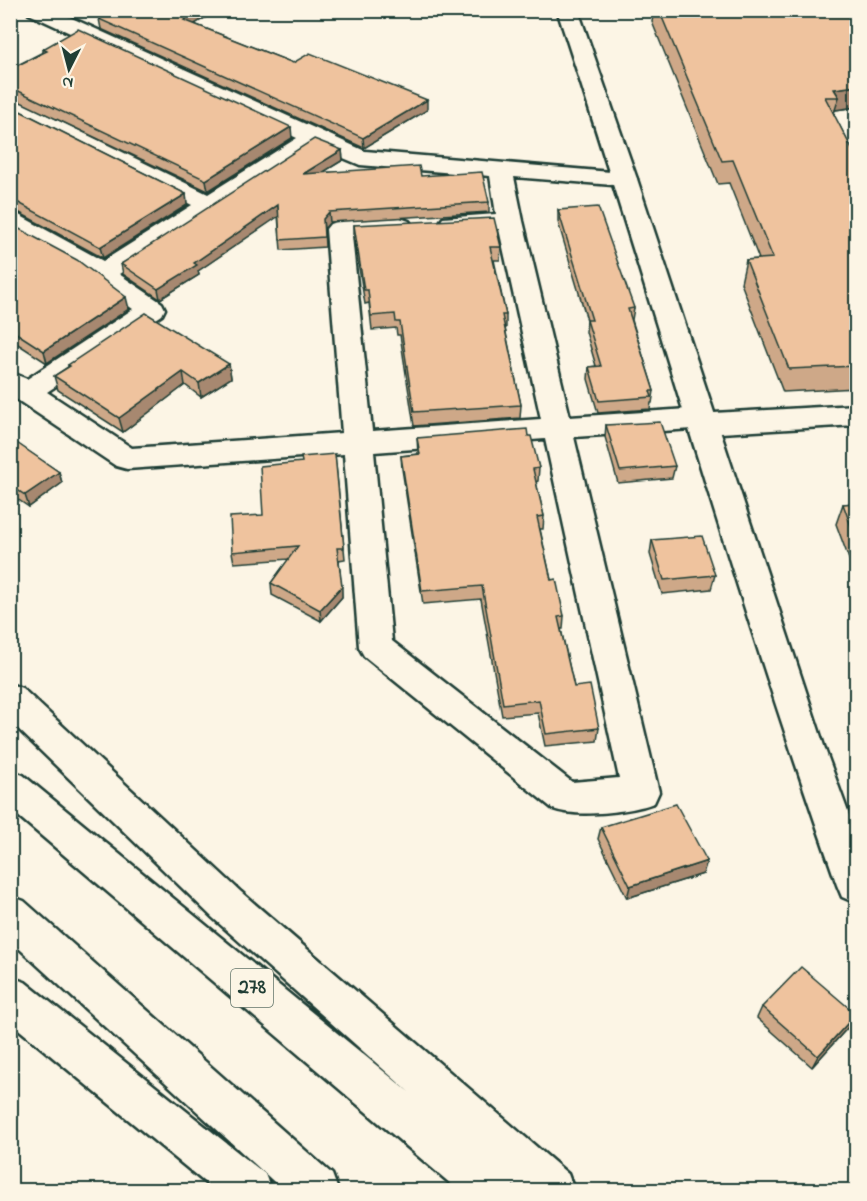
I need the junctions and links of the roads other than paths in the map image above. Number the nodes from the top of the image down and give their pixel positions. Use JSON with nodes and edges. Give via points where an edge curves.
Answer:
{"nodes":[{"id":1,"x":567,"y":10,"type":"edge"},
{"id":2,"x":27,"y":12,"type":"edge"},
{"id":3,"x":10,"y":104,"type":"edge"},
{"id":4,"x":314,"y":137,"type":"junction"},
{"id":5,"x":501,"y":170,"type":"junction"},
{"id":6,"x":625,"y":179,"type":"junction"},
{"id":7,"x":210,"y":204,"type":"junction"},
{"id":8,"x":10,"y":220,"type":"edge"},
{"id":9,"x":510,"y":220,"type":"junction"},
{"id":10,"x":103,"y":273,"type":"junction"},
{"id":11,"x":19,"y":386,"type":"edge"},
{"id":12,"x":856,"y":415,"type":"edge"},
{"id":13,"x":703,"y":421,"type":"junction"},
{"id":14,"x":558,"y":428,"type":"junction"},
{"id":15,"x":358,"y":443,"type":"junction"},
{"id":16,"x":10,"y":698,"type":"edge"},
{"id":17,"x":10,"y":786,"type":"edge"},
{"id":18,"x":856,"y":885,"type":"edge"},
{"id":19,"x":10,"y":914,"type":"edge"},
{"id":20,"x":10,"y":996,"type":"edge"},
{"id":21,"x":249,"y":1191,"type":"edge"},
{"id":22,"x":316,"y":1191,"type":"edge"},
{"id":23,"x":492,"y":1191,"type":"edge"},
{"id":24,"x":552,"y":1191,"type":"edge"}],
"edges":[{"from":1,"to":6,"type":"main road"},
{"from":2,"to":4,"type":"main road"},
{"from":3,"to":7,"type":"main road"},
{"from":4,"to":5,"type":"main road","via":[[360,158]]},
{"from":4,"to":7,"type":"main road"},
{"from":5,"to":6,"type":"main road"},
{"from":5,"to":9,"type":"main road"},
{"from":6,"to":13,"type":"main road"},
{"from":7,"to":10,"type":"main road"},
{"from":8,"to":10,"type":"main road"},
{"from":9,"to":14,"type":"main road"},
{"from":9,"to":15,"type":"main road","via":[[339,229]]},
{"from":10,"to":11,"type":"main road","via":[[152,309]]},
{"from":11,"to":15,"type":"main road","via":[[127,459]]},
{"from":12,"to":13,"type":"main road"},
{"from":13,"to":14,"type":"main road"},
{"from":13,"to":18,"type":"main road","via":[[808,752]]},
{"from":14,"to":15,"type":"main road"},
{"from":14,"to":15,"type":"main road","via":[[641,792],[566,798],[376,647]]},
{"from":16,"to":24,"type":"main road","via":[[226,905]]},
{"from":17,"to":23,"type":"main road","number":"278"},
{"from":19,"to":22,"type":"main road"},
{"from":20,"to":21,"type":"main road"}]}
